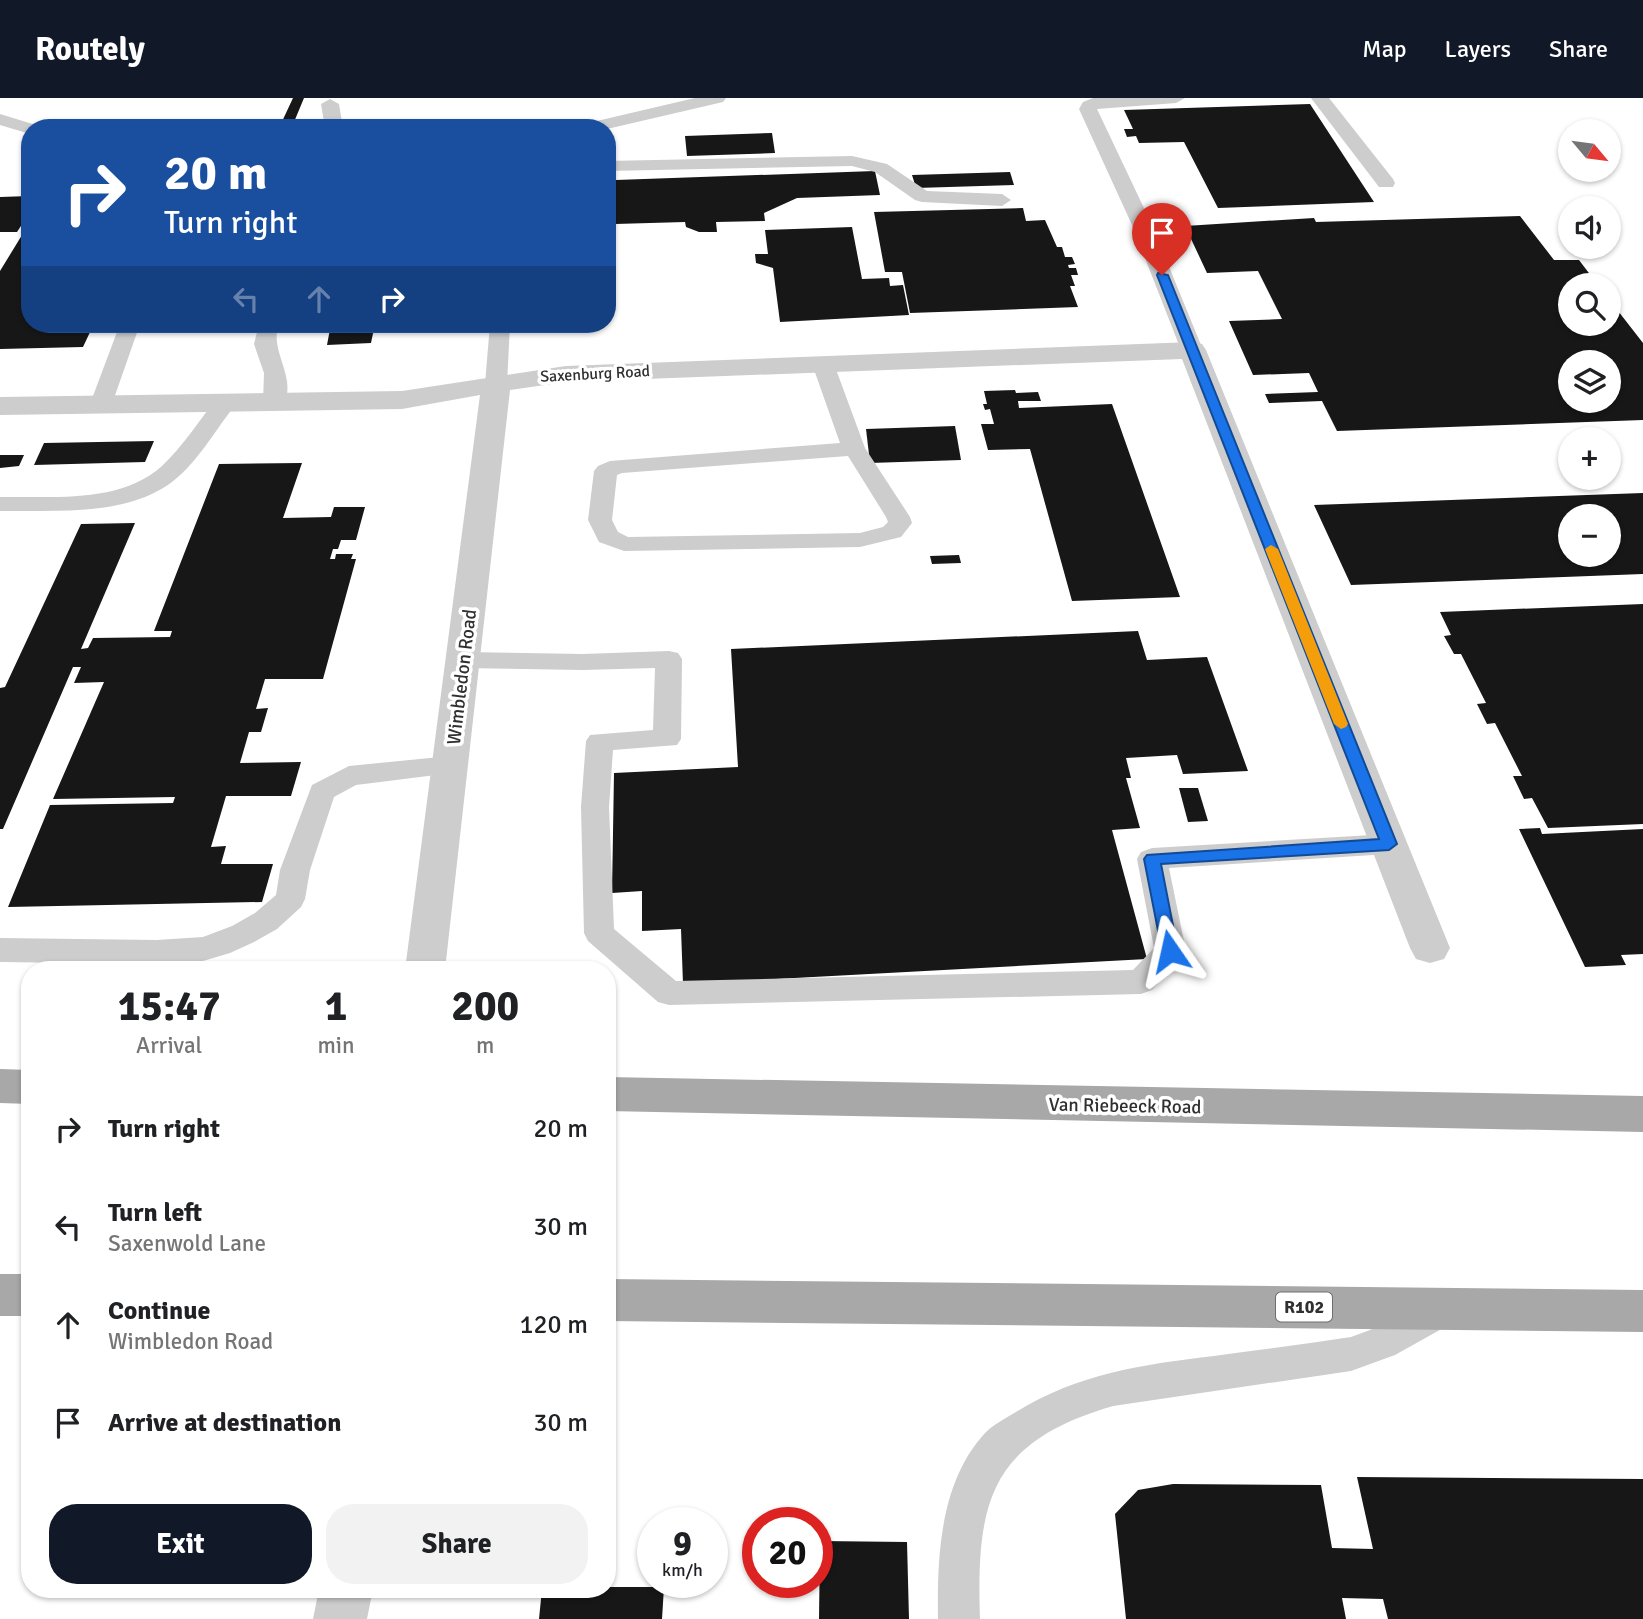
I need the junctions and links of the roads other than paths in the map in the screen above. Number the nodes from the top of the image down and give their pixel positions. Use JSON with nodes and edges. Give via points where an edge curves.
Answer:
{"nodes":[{"id":1,"x":717,"y":98,"type":"edge"},
{"id":2,"x":1177,"y":98,"type":"edge"},
{"id":3,"x":1320,"y":98,"type":"edge"},
{"id":4,"x":330,"y":104,"type":"dead end"},
{"id":5,"x":0,"y":119,"type":"edge"},
{"id":6,"x":332,"y":119,"type":"edge"},
{"id":7,"x":616,"y":122,"type":"edge"},
{"id":8,"x":21,"y":126,"type":"edge"},
{"id":9,"x":616,"y":166,"type":"edge"},
{"id":10,"x":1386,"y":183,"type":"dead end"},
{"id":11,"x":1002,"y":200,"type":"dead end"},
{"id":12,"x":127,"y":333,"type":"edge"},
{"id":13,"x":264,"y":333,"type":"edge"},
{"id":14,"x":499,"y":333,"type":"edge"},
{"id":15,"x":1192,"y":350,"type":"junction"},
{"id":16,"x":823,"y":364,"type":"junction"},
{"id":17,"x":496,"y":384,"type":"junction"},
{"id":18,"x":274,"y":402,"type":"junction"},
{"id":19,"x":225,"y":403,"type":"junction"},
{"id":20,"x":101,"y":404,"type":"junction"},
{"id":21,"x":0,"y":406,"type":"edge"},
{"id":22,"x":854,"y":449,"type":"junction"},
{"id":23,"x":0,"y":504,"type":"edge"},
{"id":24,"x":463,"y":660,"type":"junction"},
{"id":25,"x":450,"y":765,"type":"junction"},
{"id":26,"x":1389,"y":844,"type":"junction"},
{"id":27,"x":1430,"y":948,"type":"dead end"},
{"id":28,"x":0,"y":950,"type":"edge"},
{"id":29,"x":426,"y":961,"type":"edge"},
{"id":30,"x":0,"y":1086,"type":"edge"},
{"id":31,"x":21,"y":1087,"type":"edge"},
{"id":32,"x":616,"y":1094,"type":"edge"},
{"id":33,"x":1643,"y":1114,"type":"edge"},
{"id":34,"x":0,"y":1295,"type":"edge"},
{"id":35,"x":21,"y":1295,"type":"edge"},
{"id":36,"x":616,"y":1300,"type":"edge"},
{"id":37,"x":1445,"y":1309,"type":"junction"},
{"id":38,"x":1643,"y":1311,"type":"edge"},
{"id":39,"x":344,"y":1598,"type":"edge"},
{"id":40,"x":340,"y":1619,"type":"edge"},
{"id":41,"x":959,"y":1619,"type":"edge"}],
"edges":[{"from":1,"to":7,"type":"lane"},
{"from":2,"to":15,"type":"lane","via":[[1099,102],[1088,109],[1142,225]]},
{"from":3,"to":10,"type":"lane"},
{"from":4,"to":6,"type":"lane"},
{"from":5,"to":8,"type":"lane"},
{"from":9,"to":11,"type":"lane","via":[[852,160],[881,168],[922,195]]},
{"from":12,"to":20,"type":"lane"},
{"from":13,"to":18,"type":"lane","via":[[264,347],[275,373]]},
{"from":14,"to":17,"type":"lane"},
{"from":15,"to":16,"type":"street","name":"Saxenburg Road"},
{"from":15,"to":26,"type":"street"},
{"from":16,"to":17,"type":"street","name":"Saxenburg Road","via":[[566,374]]},
{"from":16,"to":22,"type":"lane"},
{"from":17,"to":18,"type":"street","name":"Saxenburg Road","via":[[402,400]]},
{"from":17,"to":24,"type":"street","name":"Wimbledon Road"},
{"from":18,"to":19,"type":"street","name":"Saxenburg Road"},
{"from":19,"to":20,"type":"street","name":"Saxenburg Road"},
{"from":19,"to":23,"type":"lane","via":[[170,471],[146,486],[113,498]]},
{"from":20,"to":21,"type":"street","name":"Saxenburg Road"},
{"from":22,"to":22,"type":"lane","via":[[898,517],[900,523],[892,532],[860,540],[625,544],[608,537],[600,520],[606,471],[618,467]]},
{"from":24,"to":25,"type":"street","name":"Wimbledon Road"},
{"from":24,"to":26,"type":"lane","via":[[669,659],[667,739],[600,741],[595,807],[599,933],[669,993],[1140,982],[1170,951],[1152,859]]},
{"from":25,"to":28,"type":"lane","via":[[349,776],[322,792],[295,870],[290,899],[266,921],[219,945],[157,952]]},
{"from":25,"to":29,"type":"street","name":"Wimbledon Road"},
{"from":26,"to":27,"type":"street"},
{"from":30,"to":31,"type":"main road"},
{"from":32,"to":33,"type":"main road","name":"Van Riebeeck Road"},
{"from":34,"to":35,"type":"main road"},
{"from":36,"to":37,"type":"main road","number":"R102"},
{"from":37,"to":38,"type":"main road","number":"R102"},
{"from":37,"to":41,"type":"lane","via":[[1382,1343],[1351,1353],[1118,1385],[1037,1418],[1000,1445],[980,1474],[968,1508],[962,1548]]},
{"from":39,"to":40,"type":"street"}]}
